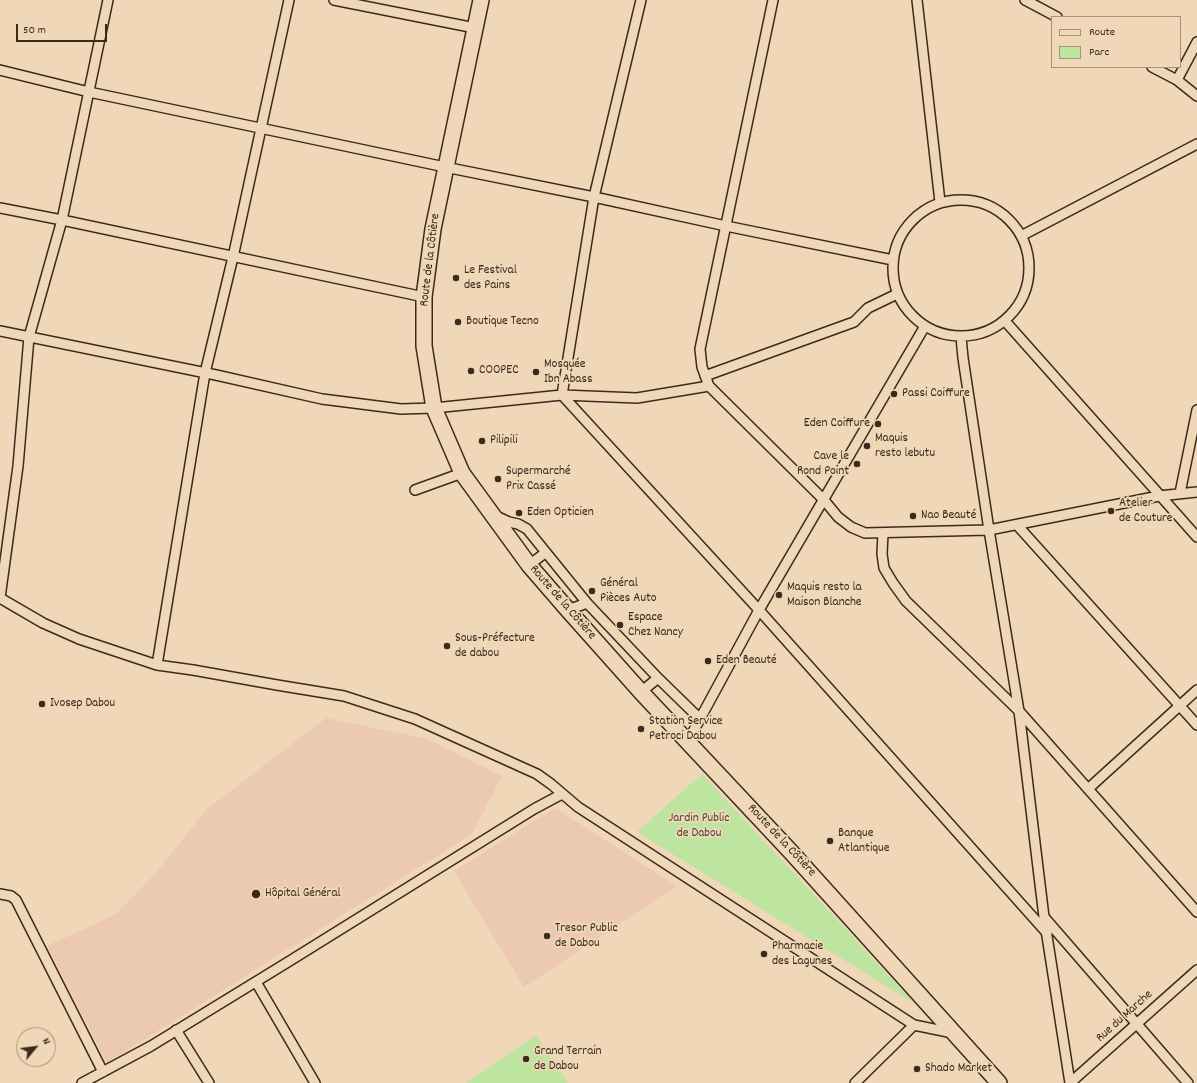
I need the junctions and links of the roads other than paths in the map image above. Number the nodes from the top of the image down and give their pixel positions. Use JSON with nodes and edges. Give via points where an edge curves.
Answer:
{"nodes":[{"id":1,"x":108,"y":0,"type":"edge"},
{"id":2,"x":288,"y":0,"type":"edge"},
{"id":3,"x":334,"y":0,"type":"edge"},
{"id":4,"x":481,"y":0,"type":"edge"},
{"id":5,"x":641,"y":0,"type":"edge"},
{"id":6,"x":773,"y":0,"type":"edge"},
{"id":7,"x":917,"y":0,"type":"edge"},
{"id":8,"x":1025,"y":0,"type":"edge"},
{"id":9,"x":1055,"y":16,"type":"edge"},
{"id":10,"x":475,"y":28,"type":"junction"},
{"id":11,"x":1197,"y":42,"type":"edge"},
{"id":12,"x":1154,"y":68,"type":"edge"},
{"id":13,"x":0,"y":70,"type":"edge"},
{"id":14,"x":1177,"y":80,"type":"junction"},
{"id":15,"x":89,"y":92,"type":"junction"},
{"id":16,"x":1197,"y":96,"type":"edge"},
{"id":17,"x":262,"y":128,"type":"junction"},
{"id":18,"x":1197,"y":144,"type":"edge"},
{"id":19,"x":446,"y":167,"type":"junction"},
{"id":20,"x":594,"y":196,"type":"junction"},
{"id":21,"x":940,"y":202,"type":"junction"},
{"id":22,"x":0,"y":208,"type":"edge"},
{"id":23,"x":62,"y":220,"type":"junction"},
{"id":24,"x":726,"y":226,"type":"junction"},
{"id":25,"x":1021,"y":236,"type":"junction"},
{"id":26,"x":233,"y":257,"type":"junction"},
{"id":27,"x":893,"y":260,"type":"junction"},
{"id":28,"x":897,"y":294,"type":"junction"},
{"id":29,"x":424,"y":297,"type":"junction"},
{"id":30,"x":1005,"y":321,"type":"junction"},
{"id":31,"x":925,"y":326,"type":"junction"},
{"id":32,"x":0,"y":331,"type":"edge"},
{"id":33,"x":29,"y":337,"type":"junction"},
{"id":34,"x":961,"y":337,"type":"junction"},
{"id":35,"x":205,"y":373,"type":"junction"},
{"id":36,"x":705,"y":376,"type":"junction"},
{"id":37,"x":709,"y":386,"type":"junction"},
{"id":38,"x":562,"y":395,"type":"junction"},
{"id":39,"x":434,"y":408,"type":"junction"},
{"id":40,"x":1197,"y":410,"type":"edge"},
{"id":41,"x":462,"y":473,"type":"junction"},
{"id":42,"x":415,"y":490,"type":"dead end"},
{"id":43,"x":1197,"y":492,"type":"edge"},
{"id":44,"x":1180,"y":493,"type":"junction"},
{"id":45,"x":1159,"y":496,"type":"junction"},
{"id":46,"x":824,"y":500,"type":"junction"},
{"id":47,"x":491,"y":514,"type":"junction"},
{"id":48,"x":1017,"y":524,"type":"junction"},
{"id":49,"x":990,"y":530,"type":"junction"},
{"id":50,"x":883,"y":533,"type":"junction"},
{"id":51,"x":1197,"y":537,"type":"edge"},
{"id":52,"x":545,"y":553,"type":"junction"},
{"id":53,"x":529,"y":565,"type":"junction"},
{"id":54,"x":0,"y":598,"type":"edge"},
{"id":55,"x":587,"y":603,"type":"junction"},
{"id":56,"x":568,"y":610,"type":"junction"},
{"id":57,"x":759,"y":610,"type":"junction"},
{"id":58,"x":157,"y":665,"type":"junction"},
{"id":59,"x":658,"y":678,"type":"junction"},
{"id":60,"x":1197,"y":690,"type":"edge"},
{"id":61,"x":641,"y":692,"type":"junction"},
{"id":62,"x":1179,"y":706,"type":"junction"},
{"id":63,"x":1019,"y":711,"type":"junction"},
{"id":64,"x":700,"y":719,"type":"junction"},
{"id":65,"x":1197,"y":725,"type":"edge"},
{"id":66,"x":688,"y":741,"type":"junction"},
{"id":67,"x":1089,"y":788,"type":"junction"},
{"id":68,"x":562,"y":794,"type":"junction"},
{"id":69,"x":0,"y":894,"type":"edge"},
{"id":70,"x":1197,"y":912,"type":"edge"},
{"id":71,"x":1044,"y":917,"type":"junction"},
{"id":72,"x":1047,"y":933,"type":"junction"},
{"id":73,"x":1197,"y":970,"type":"edge"},
{"id":74,"x":256,"y":982,"type":"junction"},
{"id":75,"x":1136,"y":1024,"type":"junction"},
{"id":76,"x":914,"y":1025,"type":"junction"},
{"id":77,"x":176,"y":1030,"type":"junction"},
{"id":78,"x":954,"y":1033,"type":"junction"},
{"id":79,"x":103,"y":1072,"type":"junction"},
{"id":80,"x":82,"y":1083,"type":"edge"},
{"id":81,"x":209,"y":1083,"type":"edge"},
{"id":82,"x":315,"y":1083,"type":"edge"},
{"id":83,"x":855,"y":1083,"type":"edge"},
{"id":84,"x":999,"y":1083,"type":"edge"},
{"id":85,"x":1070,"y":1083,"type":"edge"},
{"id":86,"x":1188,"y":1083,"type":"edge"}],
"edges":[{"from":1,"to":15,"type":"street"},
{"from":2,"to":17,"type":"street"},
{"from":3,"to":10,"type":"street"},
{"from":4,"to":10,"type":"main road","name":"Route de la Côtière"},
{"from":5,"to":20,"type":"street"},
{"from":6,"to":24,"type":"street"},
{"from":7,"to":21,"type":"street"},
{"from":8,"to":9,"type":"street"},
{"from":10,"to":19,"type":"main road","name":"Route de la Côtière"},
{"from":11,"to":14,"type":"street"},
{"from":12,"to":14,"type":"street"},
{"from":13,"to":15,"type":"street"},
{"from":14,"to":16,"type":"street"},
{"from":15,"to":17,"type":"street"},
{"from":15,"to":23,"type":"street"},
{"from":17,"to":19,"type":"street"},
{"from":17,"to":26,"type":"street"},
{"from":18,"to":25,"type":"street"},
{"from":19,"to":20,"type":"street"},
{"from":19,"to":29,"type":"main road","name":"Route de la Côtière","via":[[433,229]]},
{"from":20,"to":24,"type":"street"},
{"from":20,"to":38,"type":"street"},
{"from":21,"to":25,"type":"street","via":[[964,199],[986,204],[1007,217]]},
{"from":21,"to":27,"type":"street","via":[[922,211],[908,224],[898,241]]},
{"from":22,"to":23,"type":"street"},
{"from":23,"to":26,"type":"street"},
{"from":23,"to":33,"type":"street"},
{"from":24,"to":27,"type":"street"},
{"from":24,"to":36,"type":"street","via":[[700,349]]},
{"from":25,"to":30,"type":"street","via":[[1028,258],[1028,281],[1020,303]]},
{"from":26,"to":29,"type":"street"},
{"from":26,"to":35,"type":"street"},
{"from":27,"to":28,"type":"street"},
{"from":28,"to":31,"type":"street","via":[[908,312]]},
{"from":28,"to":36,"type":"street","via":[[868,308],[854,322]]},
{"from":29,"to":39,"type":"main road","name":"Route de la Côtière","via":[[424,346]]},
{"from":30,"to":34,"type":"street","via":[[984,333]]},
{"from":30,"to":45,"type":"street"},
{"from":31,"to":34,"type":"street","via":[[942,334]]},
{"from":31,"to":46,"type":"street"},
{"from":32,"to":33,"type":"street"},
{"from":33,"to":35,"type":"street"},
{"from":33,"to":54,"type":"street","via":[[18,466]]},
{"from":34,"to":49,"type":"street"},
{"from":35,"to":39,"type":"street","via":[[322,399],[401,408]]},
{"from":35,"to":58,"type":"street"},
{"from":36,"to":37,"type":"street"},
{"from":37,"to":38,"type":"street","via":[[637,398]]},
{"from":37,"to":46,"type":"street"},
{"from":38,"to":39,"type":"street"},
{"from":38,"to":57,"type":"street"},
{"from":39,"to":41,"type":"main road","name":"Route de la Côtière"},
{"from":40,"to":44,"type":"street"},
{"from":41,"to":42,"type":"street"},
{"from":41,"to":47,"type":"main road","name":"Route de la Côtière"},
{"from":43,"to":44,"type":"street"},
{"from":44,"to":45,"type":"street"},
{"from":45,"to":48,"type":"street"},
{"from":45,"to":51,"type":"street"},
{"from":46,"to":50,"type":"street","via":[[838,517],[851,527],[865,533]]},
{"from":46,"to":57,"type":"street"},
{"from":47,"to":52,"type":"street","via":[[526,529]]},
{"from":47,"to":53,"type":"main road","name":"Route de la Côtière"},
{"from":48,"to":49,"type":"street"},
{"from":48,"to":62,"type":"street"},
{"from":49,"to":50,"type":"street"},
{"from":49,"to":63,"type":"street"},
{"from":50,"to":63,"type":"street","via":[[884,568],[906,601]]},
{"from":52,"to":53,"type":"street"},
{"from":52,"to":55,"type":"street"},
{"from":53,"to":56,"type":"main road","name":"Route de la Côtière"},
{"from":54,"to":58,"type":"street","via":[[43,624]]},
{"from":55,"to":56,"type":"street"},
{"from":55,"to":59,"type":"street"},
{"from":56,"to":61,"type":"main road","name":"Route de la Côtière"},
{"from":57,"to":64,"type":"street"},
{"from":57,"to":72,"type":"street"},
{"from":58,"to":68,"type":"street","via":[[344,696],[414,719],[537,774]]},
{"from":59,"to":61,"type":"street"},
{"from":59,"to":64,"type":"street"},
{"from":60,"to":62,"type":"street"},
{"from":61,"to":66,"type":"main road","name":"Route de la Côtière"},
{"from":62,"to":65,"type":"street"},
{"from":62,"to":67,"type":"street"},
{"from":63,"to":67,"type":"street"},
{"from":63,"to":71,"type":"street"},
{"from":64,"to":66,"type":"street"},
{"from":66,"to":78,"type":"main road","name":"Route de la Côtière"},
{"from":67,"to":70,"type":"street"},
{"from":68,"to":74,"type":"street"},
{"from":68,"to":76,"type":"street","via":[[578,807]]},
{"from":69,"to":79,"type":"street","via":[[16,900]]},
{"from":71,"to":72,"type":"street"},
{"from":71,"to":75,"type":"street"},
{"from":72,"to":85,"type":"street"},
{"from":73,"to":75,"type":"street","name":"Rue du Marche"},
{"from":74,"to":77,"type":"street"},
{"from":74,"to":82,"type":"street"},
{"from":75,"to":85,"type":"street","name":"Rue du Marche"},
{"from":75,"to":86,"type":"street"},
{"from":76,"to":78,"type":"street"},
{"from":76,"to":83,"type":"street"},
{"from":77,"to":79,"type":"street"},
{"from":77,"to":81,"type":"street"},
{"from":78,"to":84,"type":"main road","name":"Route de la Côtière"},
{"from":79,"to":80,"type":"street"}]}
